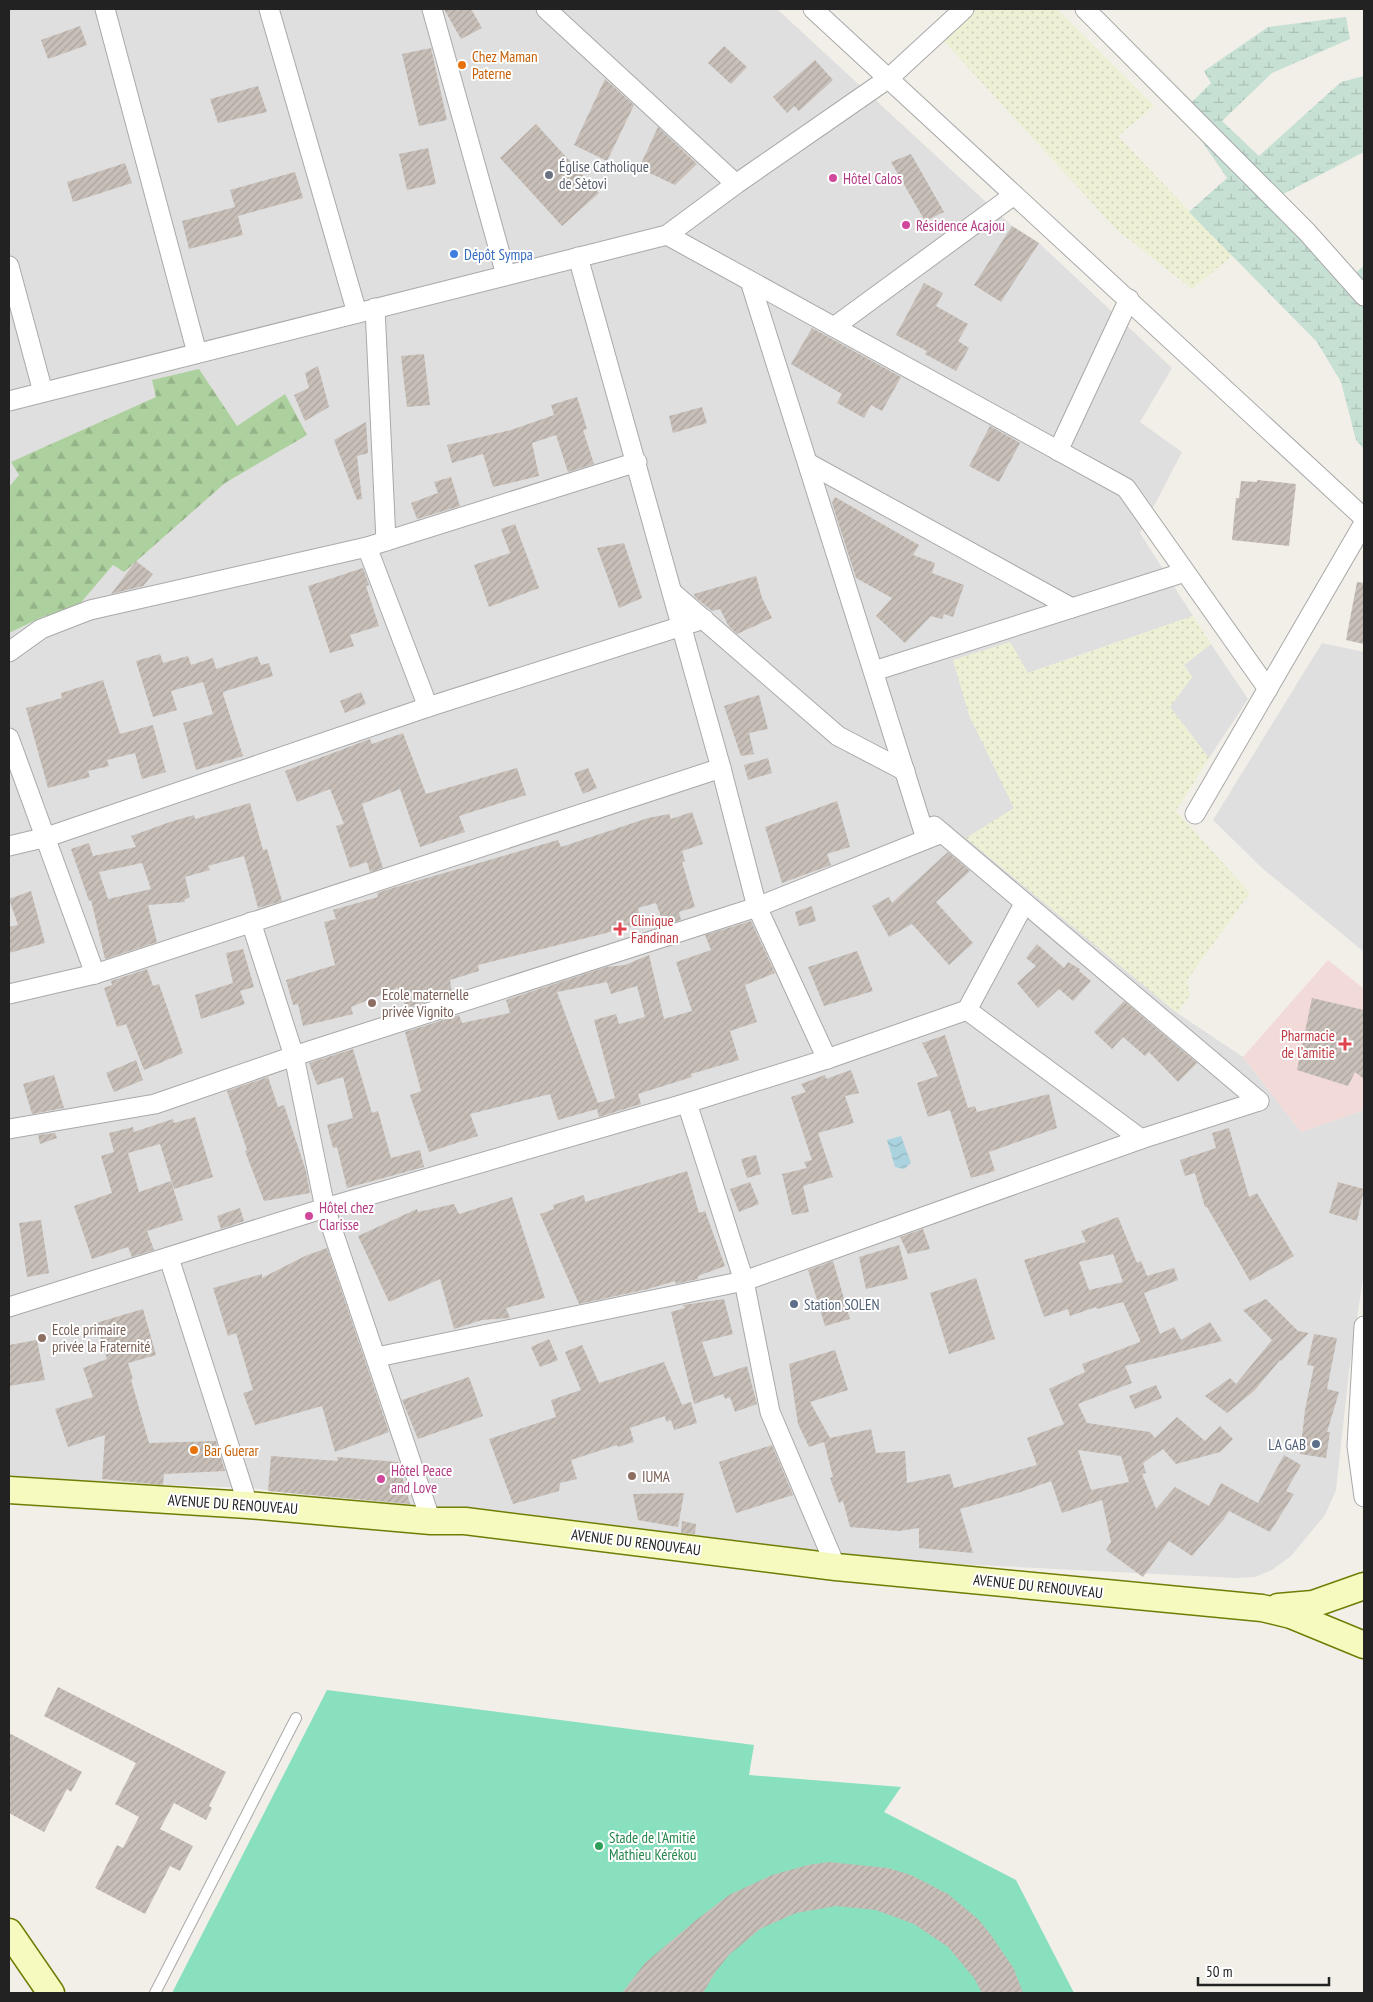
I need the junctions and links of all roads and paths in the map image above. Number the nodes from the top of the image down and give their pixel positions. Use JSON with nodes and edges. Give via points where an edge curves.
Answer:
{"nodes":[{"id":1,"x":105,"y":9,"type":"edge"},
{"id":2,"x":269,"y":9,"type":"edge"},
{"id":3,"x":432,"y":9,"type":"edge"},
{"id":4,"x":546,"y":9,"type":"edge"},
{"id":5,"x":813,"y":9,"type":"edge"},
{"id":6,"x":964,"y":9,"type":"edge"},
{"id":7,"x":1085,"y":9,"type":"edge"},
{"id":8,"x":889,"y":78,"type":"junction"},
{"id":9,"x":736,"y":184,"type":"junction"},
{"id":10,"x":1014,"y":195,"type":"junction"},
{"id":11,"x":667,"y":235,"type":"junction"},
{"id":12,"x":578,"y":257,"type":"junction"},
{"id":13,"x":9,"y":266,"type":"edge"},
{"id":14,"x":506,"y":275,"type":"junction"},
{"id":15,"x":750,"y":281,"type":"junction"},
{"id":16,"x":1364,"y":296,"type":"edge"},
{"id":17,"x":1129,"y":299,"type":"junction"},
{"id":18,"x":366,"y":310,"type":"junction"},
{"id":19,"x":834,"y":327,"type":"junction"},
{"id":20,"x":197,"y":353,"type":"junction"},
{"id":21,"x":43,"y":392,"type":"junction"},
{"id":22,"x":9,"y":401,"type":"edge"},
{"id":23,"x":1058,"y":451,"type":"junction"},
{"id":24,"x":637,"y":462,"type":"junction"},
{"id":25,"x":808,"y":463,"type":"junction"},
{"id":26,"x":1364,"y":518,"type":"edge"},
{"id":27,"x":1364,"y":523,"type":"edge"},
{"id":28,"x":386,"y":540,"type":"junction"},
{"id":29,"x":367,"y":547,"type":"junction"},
{"id":30,"x":1185,"y":572,"type":"junction"},
{"id":31,"x":673,"y":593,"type":"junction"},
{"id":32,"x":1072,"y":608,"type":"junction"},
{"id":33,"x":704,"y":618,"type":"junction"},
{"id":34,"x":682,"y":627,"type":"junction"},
{"id":35,"x":9,"y":652,"type":"edge"},
{"id":36,"x":874,"y":671,"type":"junction"},
{"id":37,"x":1268,"y":689,"type":"junction"},
{"id":38,"x":428,"y":707,"type":"junction"},
{"id":39,"x":9,"y":738,"type":"edge"},
{"id":40,"x":721,"y":768,"type":"junction"},
{"id":41,"x":905,"y":770,"type":"junction"},
{"id":42,"x":1195,"y":814,"type":"dead end"},
{"id":43,"x":934,"y":836,"type":"junction"},
{"id":44,"x":46,"y":837,"type":"junction"},
{"id":45,"x":9,"y":846,"type":"edge"},
{"id":46,"x":1024,"y":904,"type":"junction"},
{"id":47,"x":757,"y":908,"type":"junction"},
{"id":48,"x":251,"y":922,"type":"junction"},
{"id":49,"x":95,"y":974,"type":"junction"},
{"id":50,"x":9,"y":994,"type":"edge"},
{"id":51,"x":967,"y":1010,"type":"junction"},
{"id":52,"x":294,"y":1056,"type":"junction"},
{"id":53,"x":827,"y":1059,"type":"junction"},
{"id":54,"x":686,"y":1103,"type":"junction"},
{"id":55,"x":9,"y":1129,"type":"edge"},
{"id":56,"x":1141,"y":1139,"type":"junction"},
{"id":57,"x":325,"y":1208,"type":"junction"},
{"id":58,"x":169,"y":1258,"type":"junction"},
{"id":59,"x":744,"y":1281,"type":"junction"},
{"id":60,"x":9,"y":1307,"type":"edge"},
{"id":61,"x":1364,"y":1326,"type":"edge"},
{"id":62,"x":377,"y":1358,"type":"junction"},
{"id":63,"x":9,"y":1490,"type":"edge"},
{"id":64,"x":1364,"y":1497,"type":"edge"},
{"id":65,"x":248,"y":1505,"type":"junction"},
{"id":66,"x":431,"y":1521,"type":"junction"},
{"id":67,"x":836,"y":1567,"type":"junction"},
{"id":68,"x":1364,"y":1586,"type":"edge"},
{"id":69,"x":1262,"y":1608,"type":"junction"},
{"id":70,"x":1364,"y":1645,"type":"edge"},
{"id":71,"x":296,"y":1718,"type":"dead end"},
{"id":72,"x":9,"y":1932,"type":"edge"},
{"id":73,"x":49,"y":1992,"type":"edge"},
{"id":74,"x":154,"y":1993,"type":"edge"}],
"edges":[{"from":1,"to":20,"type":"street"},
{"from":2,"to":18,"type":"street"},
{"from":3,"to":14,"type":"street"},
{"from":4,"to":9,"type":"street"},
{"from":5,"to":8,"type":"street"},
{"from":6,"to":8,"type":"street"},
{"from":7,"to":16,"type":"street","via":[[1307,232]]},
{"from":8,"to":9,"type":"street"},
{"from":8,"to":10,"type":"street"},
{"from":9,"to":11,"type":"street"},
{"from":10,"to":17,"type":"street"},
{"from":10,"to":19,"type":"street"},
{"from":11,"to":12,"type":"street"},
{"from":11,"to":15,"type":"street"},
{"from":12,"to":14,"type":"street"},
{"from":12,"to":24,"type":"street"},
{"from":13,"to":21,"type":"street"},
{"from":14,"to":18,"type":"street"},
{"from":15,"to":19,"type":"street"},
{"from":15,"to":25,"type":"street"},
{"from":17,"to":23,"type":"street"},
{"from":17,"to":26,"type":"street"},
{"from":18,"to":20,"type":"street"},
{"from":18,"to":28,"type":"street"},
{"from":19,"to":23,"type":"street"},
{"from":20,"to":21,"type":"street"},
{"from":21,"to":22,"type":"street"},
{"from":23,"to":30,"type":"street","via":[[1126,488]]},
{"from":24,"to":28,"type":"street"},
{"from":24,"to":31,"type":"street"},
{"from":25,"to":32,"type":"street"},
{"from":25,"to":36,"type":"street"},
{"from":27,"to":37,"type":"street"},
{"from":28,"to":29,"type":"street"},
{"from":29,"to":35,"type":"street","via":[[90,610],[41,629]]},
{"from":29,"to":38,"type":"street"},
{"from":30,"to":32,"type":"street"},
{"from":30,"to":37,"type":"street"},
{"from":31,"to":33,"type":"street"},
{"from":31,"to":34,"type":"street"},
{"from":32,"to":36,"type":"street"},
{"from":33,"to":34,"type":"street"},
{"from":33,"to":41,"type":"street","via":[[838,736]]},
{"from":34,"to":38,"type":"street"},
{"from":34,"to":40,"type":"street"},
{"from":36,"to":41,"type":"street"},
{"from":37,"to":42,"type":"street"},
{"from":38,"to":44,"type":"street"},
{"from":39,"to":44,"type":"street"},
{"from":40,"to":47,"type":"street"},
{"from":40,"to":48,"type":"street"},
{"from":41,"to":43,"type":"street","via":[[918,812]]},
{"from":43,"to":46,"type":"street"},
{"from":43,"to":47,"type":"street"},
{"from":44,"to":45,"type":"street"},
{"from":44,"to":49,"type":"street"},
{"from":46,"to":51,"type":"street"},
{"from":46,"to":56,"type":"street","via":[[1259,1101]]},
{"from":47,"to":52,"type":"street"},
{"from":47,"to":53,"type":"street"},
{"from":48,"to":49,"type":"street"},
{"from":48,"to":52,"type":"street"},
{"from":49,"to":50,"type":"street"},
{"from":51,"to":53,"type":"street"},
{"from":51,"to":56,"type":"street"},
{"from":52,"to":55,"type":"street","via":[[155,1104]]},
{"from":52,"to":57,"type":"street"},
{"from":53,"to":54,"type":"street"},
{"from":54,"to":57,"type":"street"},
{"from":54,"to":59,"type":"street"},
{"from":56,"to":59,"type":"street"},
{"from":57,"to":58,"type":"street"},
{"from":57,"to":62,"type":"street"},
{"from":58,"to":60,"type":"street"},
{"from":58,"to":65,"type":"street"},
{"from":59,"to":62,"type":"street"},
{"from":59,"to":67,"type":"street","via":[[770,1412]]},
{"from":61,"to":64,"type":"street","via":[[1357,1446]]},
{"from":62,"to":66,"type":"street"},
{"from":63,"to":65,"type":"main road","name":"AVENUE DU RENOUVEAU"},
{"from":65,"to":66,"type":"main road","name":"AVENUE DU RENOUVEAU"},
{"from":66,"to":67,"type":"main road","name":"AVENUE DU RENOUVEAU","via":[[465,1521]]},
{"from":67,"to":69,"type":"main road","name":"AVENUE DU RENOUVEAU"},
{"from":68,"to":69,"type":"main road","name":"AVENUE DU RENOUVEAU","via":[[1313,1604]]},
{"from":69,"to":70,"type":"main road","name":"AVENUE DU RENOUVEAU","via":[[1291,1615]]},
{"from":71,"to":74,"type":"lane"},
{"from":72,"to":73,"type":"main road"}]}
